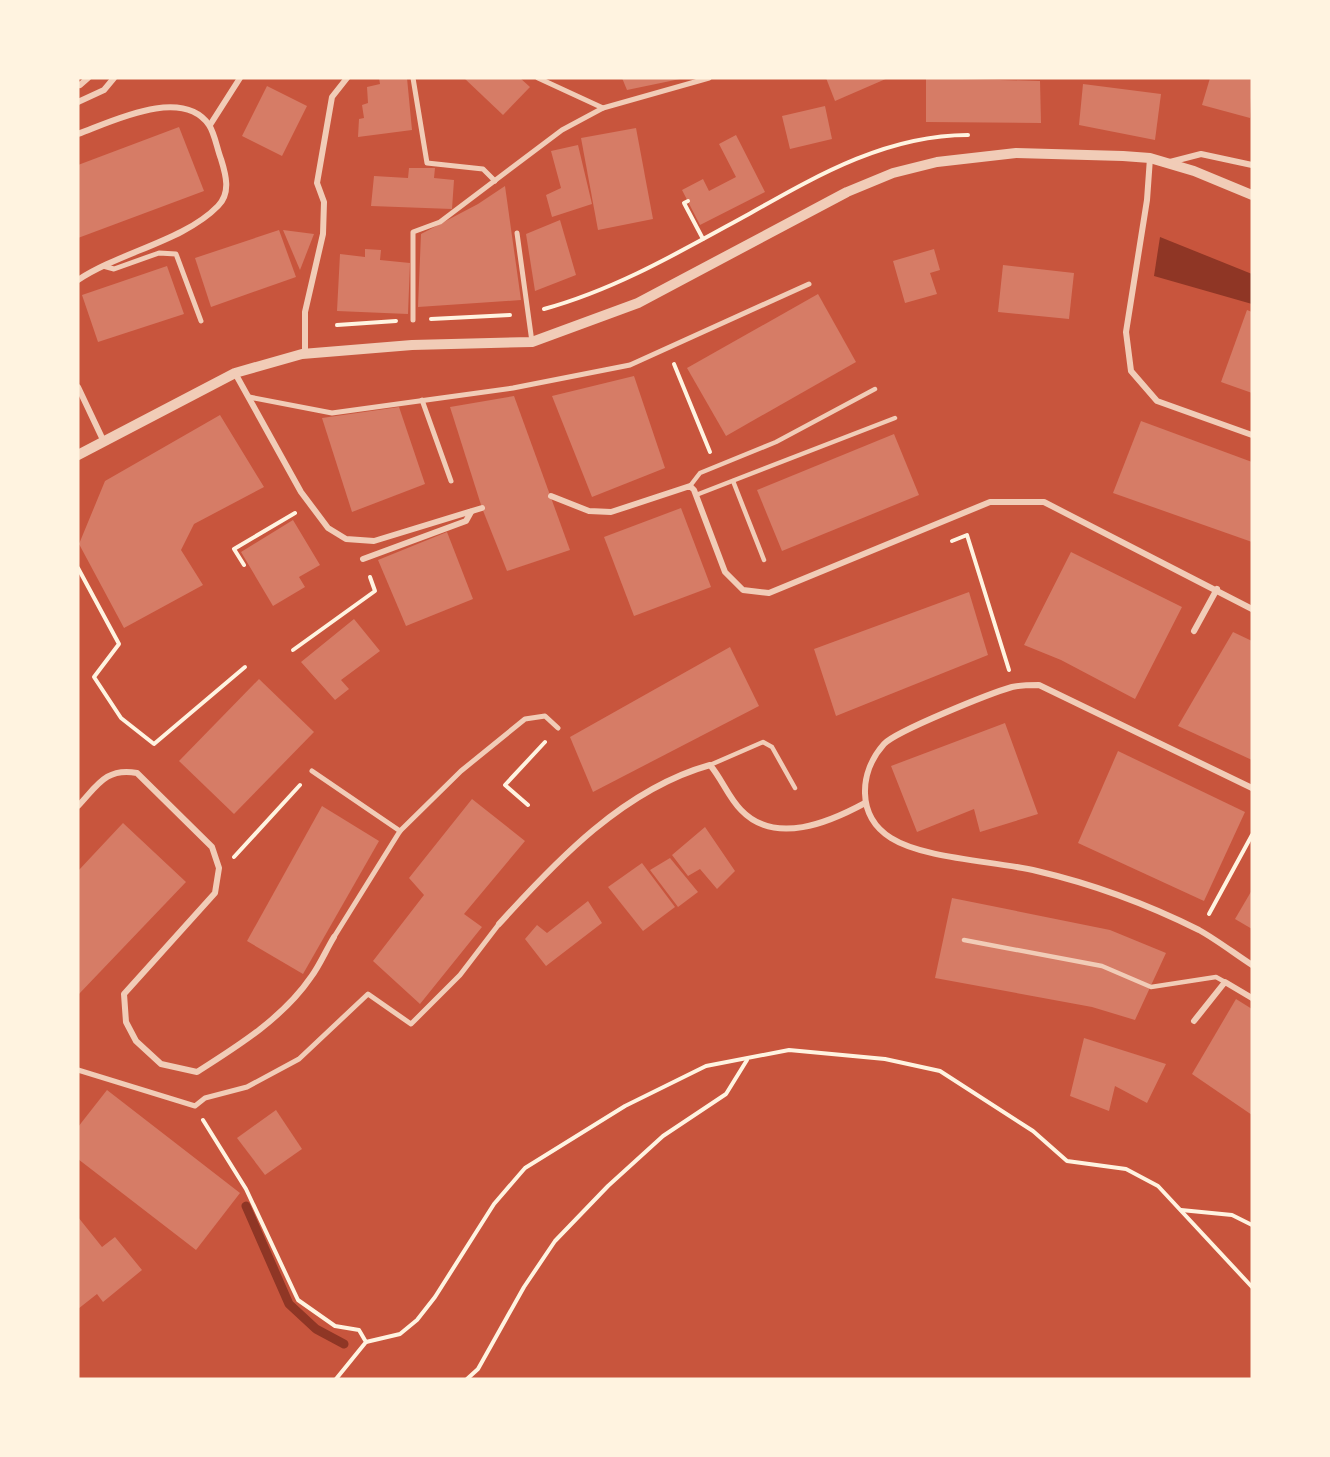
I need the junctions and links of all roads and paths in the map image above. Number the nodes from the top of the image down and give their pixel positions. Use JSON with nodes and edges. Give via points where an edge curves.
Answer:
{"nodes":[{"id":1,"x":88,"y":78,"type":"edge"},
{"id":2,"x":114,"y":78,"type":"edge"},
{"id":3,"x":240,"y":78,"type":"edge"},
{"id":4,"x":347,"y":78,"type":"edge"},
{"id":5,"x":413,"y":78,"type":"edge"},
{"id":6,"x":538,"y":78,"type":"edge"},
{"id":7,"x":709,"y":78,"type":"edge"},
{"id":8,"x":80,"y":85,"type":"dead end"},
{"id":9,"x":78,"y":102,"type":"edge"},
{"id":10,"x":603,"y":108,"type":"junction"},
{"id":11,"x":210,"y":125,"type":"junction"},
{"id":12,"x":78,"y":134,"type":"edge"},
{"id":13,"x":979,"y":135,"type":"dead end"},
{"id":14,"x":1150,"y":158,"type":"junction"},
{"id":15,"x":1167,"y":163,"type":"junction"},
{"id":16,"x":1252,"y":165,"type":"edge"},
{"id":17,"x":495,"y":181,"type":"junction"},
{"id":18,"x":1252,"y":195,"type":"edge"},
{"id":19,"x":688,"y":201,"type":"dead end"},
{"id":20,"x":517,"y":233,"type":"dead end"},
{"id":21,"x":703,"y":239,"type":"junction"},
{"id":22,"x":100,"y":265,"type":"junction"},
{"id":23,"x":78,"y":280,"type":"edge"},
{"id":24,"x":809,"y":284,"type":"dead end"},
{"id":25,"x":527,"y":314,"type":"junction"},
{"id":26,"x":201,"y":321,"type":"dead end"},
{"id":27,"x":412,"y":321,"type":"junction"},
{"id":28,"x":337,"y":325,"type":"dead end"},
{"id":29,"x":532,"y":342,"type":"junction"},
{"id":30,"x":305,"y":353,"type":"junction"},
{"id":31,"x":682,"y":357,"type":"dead end"},
{"id":32,"x":235,"y":373,"type":"junction"},
{"id":33,"x":78,"y":387,"type":"edge"},
{"id":34,"x":875,"y":389,"type":"dead end"},
{"id":35,"x":249,"y":397,"type":"junction"},
{"id":36,"x":422,"y":400,"type":"junction"},
{"id":37,"x":895,"y":418,"type":"dead end"},
{"id":38,"x":1252,"y":435,"type":"edge"},
{"id":39,"x":104,"y":442,"type":"junction"},
{"id":40,"x":78,"y":455,"type":"edge"},
{"id":41,"x":713,"y":459,"type":"dead end"},
{"id":42,"x":451,"y":481,"type":"dead end"},
{"id":43,"x":733,"y":481,"type":"junction"},
{"id":44,"x":690,"y":486,"type":"junction"},
{"id":45,"x":696,"y":495,"type":"junction"},
{"id":46,"x":551,"y":496,"type":"dead end"},
{"id":47,"x":482,"y":508,"type":"dead end"},
{"id":48,"x":472,"y":512,"type":"junction"},
{"id":49,"x":296,"y":513,"type":"dead end"},
{"id":50,"x":947,"y":543,"type":"dead end"},
{"id":51,"x":363,"y":559,"type":"joint"},
{"id":52,"x":764,"y":560,"type":"dead end"},
{"id":53,"x":244,"y":565,"type":"dead end"},
{"id":54,"x":78,"y":568,"type":"edge"},
{"id":55,"x":1217,"y":589,"type":"junction"},
{"id":56,"x":1252,"y":609,"type":"edge"},
{"id":57,"x":1194,"y":631,"type":"dead end"},
{"id":58,"x":294,"y":650,"type":"dead end"},
{"id":59,"x":245,"y":668,"type":"dead end"},
{"id":60,"x":1014,"y":686,"type":"junction"},
{"id":61,"x":558,"y":728,"type":"joint"},
{"id":62,"x":710,"y":765,"type":"junction"},
{"id":63,"x":312,"y":771,"type":"joint"},
{"id":64,"x":795,"y":788,"type":"dead end"},
{"id":65,"x":1252,"y":788,"type":"edge"},
{"id":66,"x":865,"y":803,"type":"junction"},
{"id":67,"x":78,"y":806,"type":"edge"},
{"id":68,"x":528,"y":806,"type":"dead end"},
{"id":69,"x":400,"y":831,"type":"junction"},
{"id":70,"x":1252,"y":835,"type":"edge"},
{"id":71,"x":241,"y":851,"type":"dead end"},
{"id":72,"x":499,"y":924,"type":"joint"},
{"id":73,"x":1200,"y":931,"type":"junction"},
{"id":74,"x":334,"y":937,"type":"joint"},
{"id":75,"x":964,"y":940,"type":"dead end"},
{"id":76,"x":1252,"y":965,"type":"edge"},
{"id":77,"x":1225,"y":982,"type":"junction"},
{"id":78,"x":1252,"y":998,"type":"edge"},
{"id":79,"x":1194,"y":1021,"type":"dead end"},
{"id":80,"x":748,"y":1059,"type":"junction"},
{"id":81,"x":78,"y":1070,"type":"edge"},
{"id":82,"x":195,"y":1106,"type":"junction"},
{"id":83,"x":1181,"y":1210,"type":"junction"},
{"id":84,"x":1252,"y":1225,"type":"edge"},
{"id":85,"x":1252,"y":1287,"type":"edge"},
{"id":86,"x":366,"y":1342,"type":"junction"},
{"id":87,"x":336,"y":1379,"type":"edge"},
{"id":88,"x":467,"y":1379,"type":"edge"}],
"edges":[{"from":1,"to":8,"type":"street"},
{"from":2,"to":9,"type":"street","via":[[104,90]]},
{"from":3,"to":11,"type":"street"},
{"from":4,"to":30,"type":"street","via":[[332,97],[317,183],[324,202],[323,234],[304,312]]},
{"from":5,"to":17,"type":"street","via":[[427,163],[483,169]]},
{"from":6,"to":10,"type":"street"},
{"from":7,"to":10,"type":"street"},
{"from":10,"to":17,"type":"street","via":[[562,130]]},
{"from":11,"to":12,"type":"street","via":[[178,107],[148,109]]},
{"from":11,"to":22,"type":"street","via":[[226,175],[226,192],[220,204],[199,223]]},
{"from":13,"to":21,"type":"path","via":[[939,135],[872,151],[800,183]]},
{"from":14,"to":15,"type":"street"},
{"from":14,"to":29,"type":"street","via":[[1016,153],[937,162],[893,173],[846,192],[638,303]]},
{"from":14,"to":38,"type":"street","via":[[1126,332],[1131,371],[1157,401]]},
{"from":15,"to":16,"type":"street","via":[[1201,154]]},
{"from":15,"to":18,"type":"street"},
{"from":17,"to":27,"type":"street","via":[[440,222],[413,232]]},
{"from":19,"to":21,"type":"path","via":[[684,203]]},
{"from":20,"to":25,"type":"street"},
{"from":21,"to":25,"type":"path","via":[[611,285]]},
{"from":22,"to":23,"type":"street"},
{"from":22,"to":26,"type":"street","via":[[114,269],[159,253],[176,254]]},
{"from":24,"to":36,"type":"street","via":[[630,365],[513,388]]},
{"from":25,"to":27,"type":"path"},
{"from":25,"to":29,"type":"street"},
{"from":27,"to":28,"type":"path"},
{"from":29,"to":30,"type":"street"},
{"from":30,"to":32,"type":"street"},
{"from":31,"to":41,"type":"path","via":[[673,361]]},
{"from":32,"to":35,"type":"street"},
{"from":32,"to":39,"type":"street"},
{"from":33,"to":39,"type":"street"},
{"from":34,"to":44,"type":"lane","via":[[776,442],[700,473]]},
{"from":35,"to":36,"type":"street","via":[[332,413]]},
{"from":35,"to":48,"type":"street","via":[[301,492],[328,528],[346,539],[374,541]]},
{"from":36,"to":42,"type":"street"},
{"from":37,"to":43,"type":"lane"},
{"from":39,"to":40,"type":"street"},
{"from":43,"to":45,"type":"lane"},
{"from":43,"to":52,"type":"lane"},
{"from":44,"to":45,"type":"street"},
{"from":44,"to":46,"type":"street","via":[[611,512],[589,511]]},
{"from":45,"to":55,"type":"street","via":[[725,572],[743,590],[769,593],[990,502],[1044,502]]},
{"from":47,"to":48,"type":"street"},
{"from":48,"to":51,"type":"street","via":[[466,521]]},
{"from":49,"to":53,"type":"path","via":[[234,549]]},
{"from":50,"to":60,"type":"path","via":[[967,535]]},
{"from":51,"to":58,"type":"path","via":[[375,591]]},
{"from":54,"to":59,"type":"path","via":[[119,644],[94,677],[120,718],[154,744]]},
{"from":55,"to":56,"type":"street"},
{"from":55,"to":57,"type":"street"},
{"from":60,"to":65,"type":"street","via":[[1039,685],[1066,696]]},
{"from":60,"to":66,"type":"street","via":[[891,736],[869,768],[864,782]]},
{"from":61,"to":68,"type":"path","via":[[505,785]]},
{"from":61,"to":69,"type":"street","via":[[545,716],[525,719],[461,771]]},
{"from":62,"to":64,"type":"lane","via":[[763,742],[772,747]]},
{"from":62,"to":66,"type":"street","via":[[743,812],[761,823],[785,828],[815,826]]},
{"from":62,"to":72,"type":"street","via":[[653,788],[603,824],[558,860]]},
{"from":63,"to":69,"type":"street"},
{"from":63,"to":71,"type":"path"},
{"from":66,"to":73,"type":"street","via":[[874,823],[889,837],[912,849],[1036,871],[1107,889]]},
{"from":67,"to":74,"type":"street","via":[[107,776],[120,770],[137,773],[212,847],[219,868],[215,893],[124,994],[126,1022],[136,1041],[161,1064],[197,1072],[237,1047],[295,996]]},
{"from":69,"to":74,"type":"street"},
{"from":70,"to":73,"type":"path"},
{"from":72,"to":82,"type":"street","via":[[460,975],[411,1024],[368,994],[299,1059],[248,1087],[206,1098]]},
{"from":73,"to":76,"type":"street"},
{"from":75,"to":77,"type":"lane","via":[[1102,966],[1150,987],[1216,977]]},
{"from":77,"to":78,"type":"street"},
{"from":77,"to":79,"type":"street"},
{"from":80,"to":83,"type":"path","via":[[789,1050],[885,1059],[940,1071],[1034,1131],[1068,1161],[1126,1169],[1158,1186]]},
{"from":80,"to":86,"type":"path","via":[[706,1066],[625,1106],[525,1168],[494,1204],[417,1320],[400,1334]]},
{"from":80,"to":88,"type":"path","via":[[726,1094],[663,1136],[555,1241],[478,1369]]},
{"from":81,"to":82,"type":"street"},
{"from":82,"to":86,"type":"path","via":[[246,1189],[298,1300],[335,1326],[359,1330]]},
{"from":83,"to":84,"type":"path","via":[[1232,1215]]},
{"from":83,"to":85,"type":"path"},
{"from":86,"to":87,"type":"path"}]}
